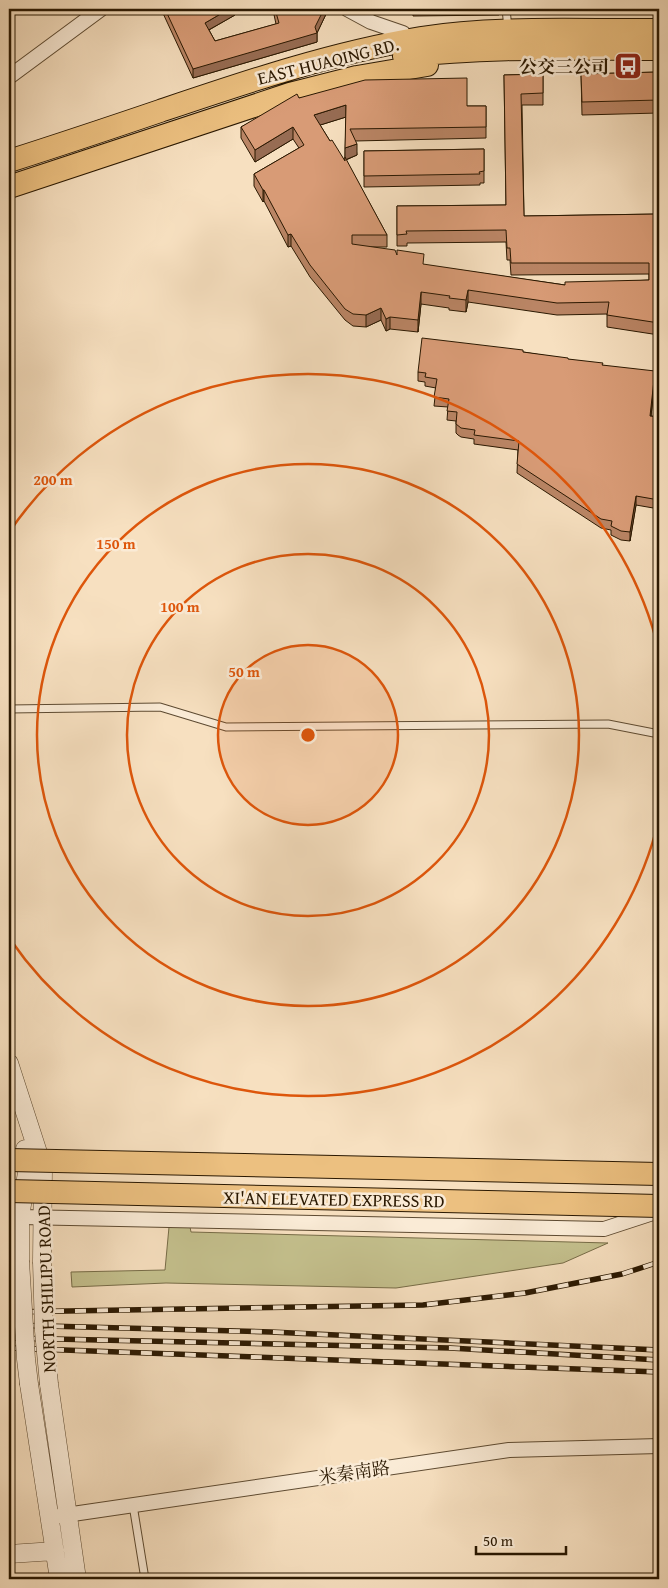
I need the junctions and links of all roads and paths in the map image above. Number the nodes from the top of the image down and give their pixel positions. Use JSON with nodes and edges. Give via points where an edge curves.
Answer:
{"nodes":[{"id":1,"x":101,"y":9,"type":"edge"},
{"id":2,"x":347,"y":9,"type":"edge"},
{"id":3,"x":507,"y":22,"type":"edge"},
{"id":4,"x":659,"y":30,"type":"edge"},
{"id":5,"x":403,"y":32,"type":"junction"},
{"id":6,"x":659,"y":48,"type":"edge"},
{"id":7,"x":528,"y":49,"type":"junction"},
{"id":8,"x":9,"y":77,"type":"edge"},
{"id":9,"x":9,"y":149,"type":"edge"},
{"id":10,"x":9,"y":161,"type":"edge"},
{"id":11,"x":9,"y":175,"type":"edge"},
{"id":12,"x":9,"y":187,"type":"edge"},
{"id":13,"x":9,"y":709,"type":"edge"},
{"id":14,"x":659,"y":734,"type":"edge"},
{"id":15,"x":9,"y":1063,"type":"edge"},
{"id":16,"x":9,"y":1101,"type":"edge"},
{"id":17,"x":9,"y":1160,"type":"edge"},
{"id":18,"x":659,"y":1174,"type":"edge"},
{"id":19,"x":9,"y":1192,"type":"edge"},
{"id":20,"x":659,"y":1206,"type":"edge"},
{"id":21,"x":659,"y":1211,"type":"edge"},
{"id":22,"x":20,"y":1217,"type":"junction"},
{"id":23,"x":42,"y":1218,"type":"junction"},
{"id":24,"x":16,"y":1265,"type":"edge"},
{"id":25,"x":659,"y":1446,"type":"edge"},
{"id":26,"x":133,"y":1504,"type":"junction"},
{"id":27,"x":68,"y":1514,"type":"junction"},
{"id":28,"x":50,"y":1517,"type":"junction"},
{"id":29,"x":55,"y":1551,"type":"junction"},
{"id":30,"x":9,"y":1554,"type":"edge"},
{"id":31,"x":59,"y":1579,"type":"edge"},
{"id":32,"x":77,"y":1579,"type":"edge"},
{"id":33,"x":145,"y":1579,"type":"edge"}],
"edges":[{"from":1,"to":8,"type":"street"},
{"from":2,"to":5,"type":"street","via":[[371,22]]},
{"from":3,"to":4,"type":"main road","name":"EAST HUAQING RD.","via":[[568,31]]},
{"from":3,"to":5,"type":"main road"},
{"from":3,"to":10,"type":"main road","name":"EAST HUAQING RD.","via":[[460,34],[374,47],[313,61]]},
{"from":5,"to":9,"type":"main road","via":[[335,44],[282,58]]},
{"from":6,"to":7,"type":"main road","name":"EAST HUAQING RD."},
{"from":7,"to":11,"type":"main road","name":"EAST HUAQING RD.","via":[[430,53],[330,71]]},
{"from":7,"to":12,"type":"main road","via":[[384,71],[325,84]]},
{"from":13,"to":14,"type":"lane","via":[[160,707],[226,727],[608,724]]},
{"from":15,"to":23,"type":"street","name":"NORTH SHILIPU ROAD","via":[[43,1168]]},
{"from":16,"to":22,"type":"street","name":"NORTH SHILIPU ROAD","via":[[26,1150],[28,1166]]},
{"from":17,"to":18,"type":"main road","name":"XI'AN ELEVATED EXPRESS RD","bridge":true},
{"from":19,"to":20,"type":"main road","name":"XI'AN ELEVATED EXPRESS RD","bridge":true},
{"from":21,"to":23,"type":"street","via":[[604,1229]]},
{"from":22,"to":23,"type":"street"},
{"from":22,"to":24,"type":"street","name":"NORTH SHILIPU ROAD"},
{"from":23,"to":27,"type":"street","name":"NORTH SHILIPU ROAD","bridge":true,"via":[[43,1322]]},
{"from":24,"to":28,"type":"street","name":"NORTH SHILIPU ROAD","bridge":true,"via":[[29,1384]]},
{"from":25,"to":26,"type":"street","name":"米秦南路","via":[[509,1450]]},
{"from":26,"to":27,"type":"street","name":"米秦南路"},
{"from":26,"to":33,"type":"lane"},
{"from":27,"to":28,"type":"street","name":"米秦南路"},
{"from":27,"to":32,"type":"street","name":"NORTH SHILIPU ROAD"},
{"from":28,"to":29,"type":"street","name":"NORTH SHILIPU ROAD"},
{"from":29,"to":30,"type":"street"},
{"from":29,"to":31,"type":"street","name":"NORTH SHILIPU ROAD"}]}
